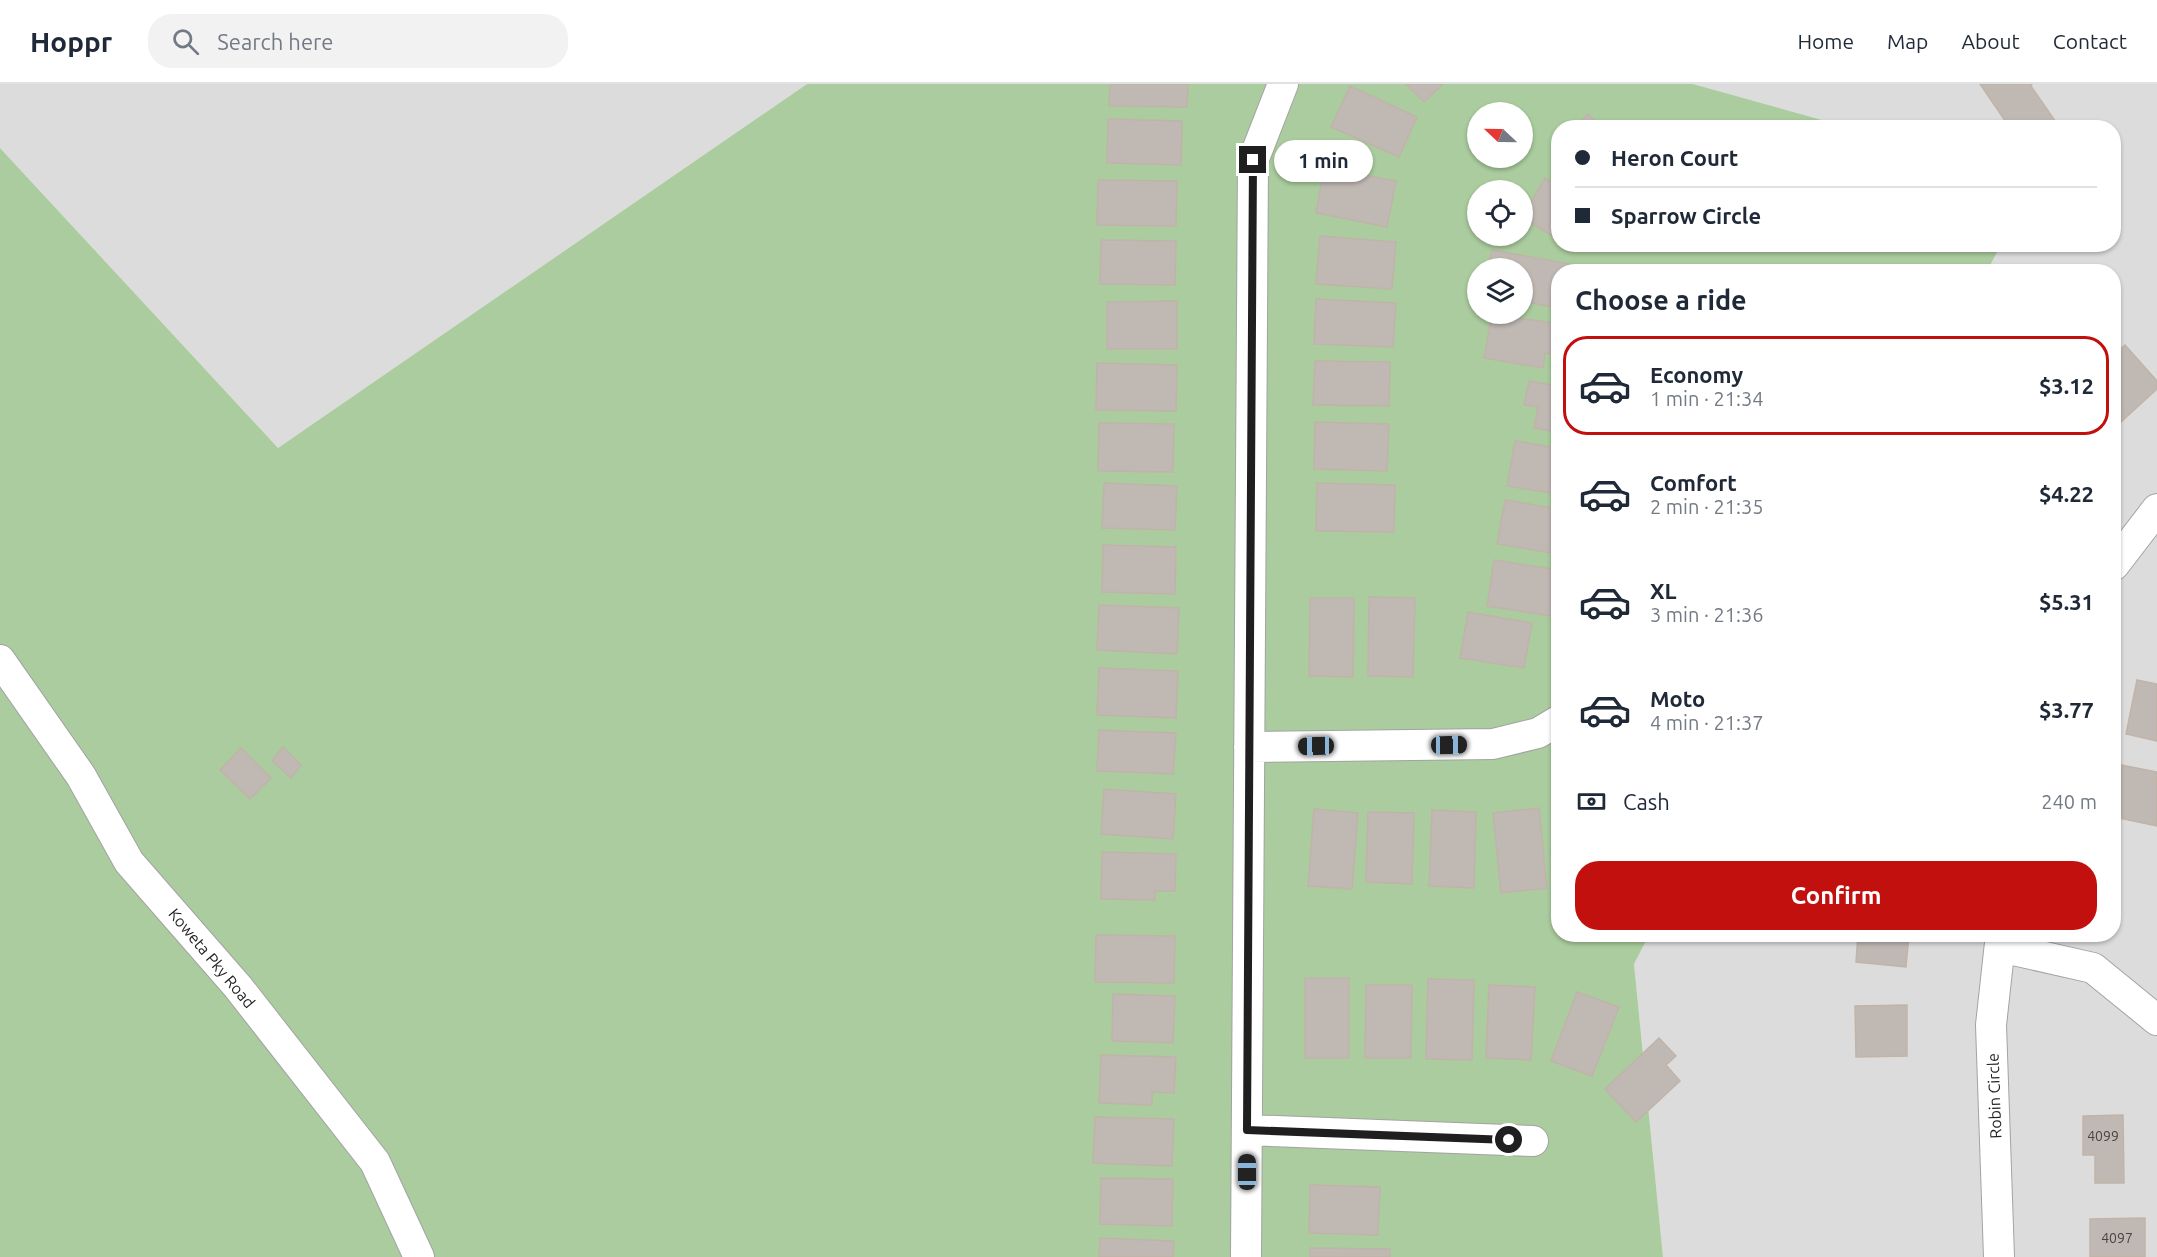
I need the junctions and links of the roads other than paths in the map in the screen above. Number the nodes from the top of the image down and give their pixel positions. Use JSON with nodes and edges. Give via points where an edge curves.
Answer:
{"nodes":[{"id":1,"x":1283,"y":84,"type":"edge"},
{"id":2,"x":2157,"y":508,"type":"edge"},
{"id":3,"x":2121,"y":556,"type":"edge"},
{"id":4,"x":0,"y":660,"type":"edge"},
{"id":5,"x":1551,"y":725,"type":"edge"},
{"id":6,"x":1250,"y":747,"type":"junction"},
{"id":7,"x":2000,"y":942,"type":"edge"},
{"id":8,"x":2003,"y":942,"type":"edge"},
{"id":9,"x":2157,"y":1020,"type":"edge"},
{"id":10,"x":1247,"y":1130,"type":"junction"},
{"id":11,"x":1533,"y":1141,"type":"dead end"},
{"id":12,"x":419,"y":1257,"type":"edge"},
{"id":13,"x":1246,"y":1257,"type":"edge"},
{"id":14,"x":1999,"y":1257,"type":"edge"}],
"edges":[{"from":1,"to":6,"type":"street","via":[[1253,160]]},
{"from":2,"to":3,"type":"street"},
{"from":4,"to":12,"type":"street","name":"Koweta Pky Road","via":[[81,776],[129,862],[238,987],[375,1161]]},
{"from":5,"to":6,"type":"street","via":[[1538,733],[1493,744]]},
{"from":6,"to":10,"type":"street"},
{"from":7,"to":14,"type":"street","name":"Robin Circle","via":[[1991,1025]]},
{"from":8,"to":9,"type":"street","via":[[2093,968]]},
{"from":10,"to":11,"type":"street"},
{"from":10,"to":13,"type":"street"}]}
